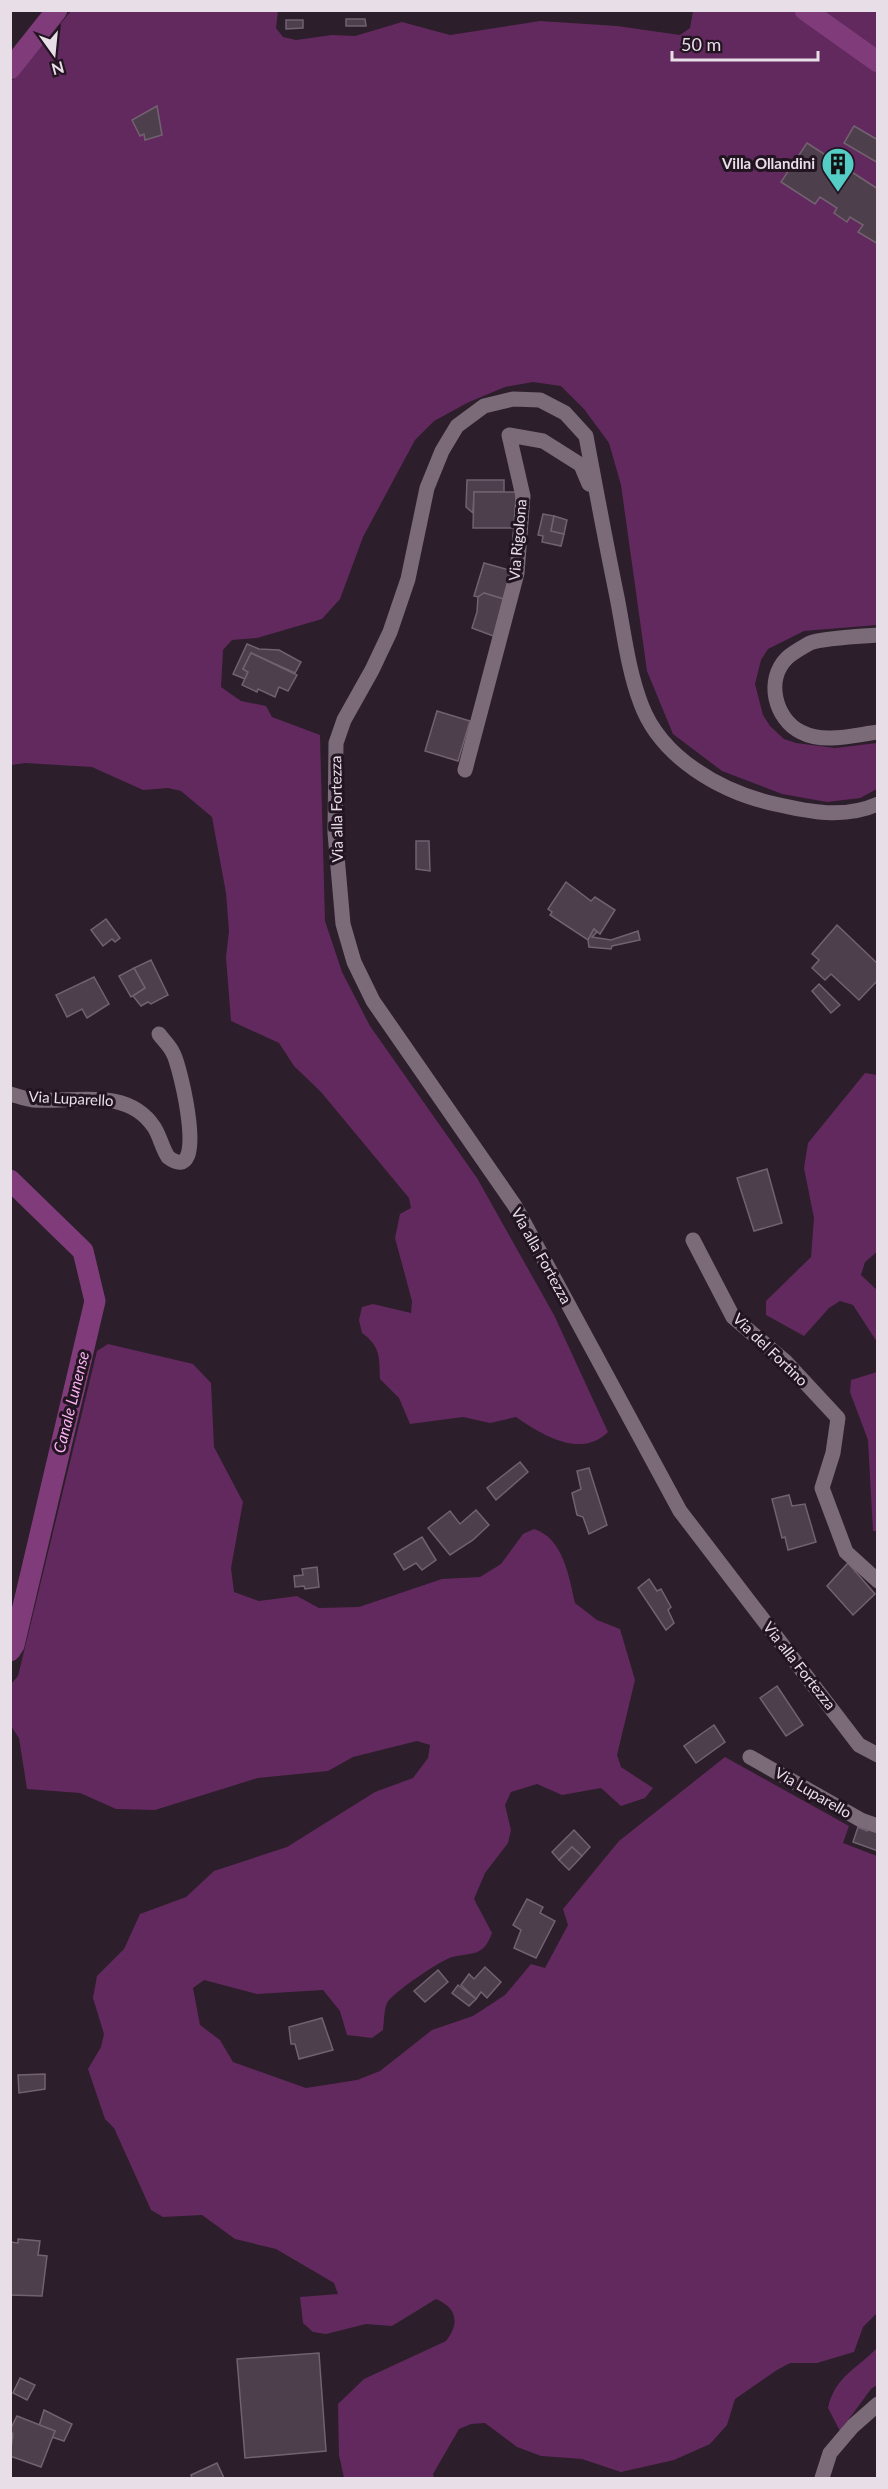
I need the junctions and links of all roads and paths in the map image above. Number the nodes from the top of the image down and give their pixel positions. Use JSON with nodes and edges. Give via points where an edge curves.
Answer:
{"nodes":[{"id":1,"x":600,"y":512,"type":"junction"},
{"id":2,"x":878,"y":635,"type":"edge"},
{"id":3,"x":878,"y":732,"type":"edge"},
{"id":4,"x":465,"y":770,"type":"dead end"},
{"id":5,"x":878,"y":804,"type":"edge"},
{"id":6,"x":159,"y":1034,"type":"dead end"},
{"id":7,"x":10,"y":1094,"type":"edge"},
{"id":8,"x":693,"y":1240,"type":"dead end"},
{"id":9,"x":878,"y":1581,"type":"edge"},
{"id":10,"x":878,"y":1755,"type":"edge"},
{"id":11,"x":750,"y":1757,"type":"dead end"},
{"id":12,"x":878,"y":1826,"type":"edge"},
{"id":13,"x":878,"y":2404,"type":"edge"},
{"id":14,"x":822,"y":2478,"type":"edge"}],
"edges":[{"from":1,"to":4,"type":"street","name":"Via Rigolona","via":[[580,465],[543,441],[508,435],[523,496],[517,573]]},
{"from":1,"to":5,"type":"street","name":"Via alla Fortezza","via":[[627,656],[641,706],[659,738],[685,762],[723,786],[757,800],[836,814]]},
{"from":1,"to":10,"type":"street","name":"Via alla Fortezza","via":[[586,436],[565,413],[540,400],[513,399],[484,406],[458,426],[442,451],[428,488],[408,579],[390,632],[336,742],[335,833],[343,924],[354,962],[373,1001],[515,1206],[680,1511],[859,1744]]},
{"from":2,"to":3,"type":"street","via":[[812,642],[786,659],[775,682],[777,708],[802,733],[829,739]]},
{"from":6,"to":7,"type":"street","name":"Via Luparello","via":[[174,1054],[185,1095],[191,1149],[186,1158],[168,1157],[154,1127],[138,1110],[122,1102],[31,1100]]},
{"from":8,"to":9,"type":"street","name":"Via del Fortino","via":[[733,1317],[786,1362],[838,1418],[822,1488],[846,1551]]},
{"from":11,"to":12,"type":"street","name":"Via Luparello"},
{"from":13,"to":14,"type":"street","via":[[830,2454]]}]}
